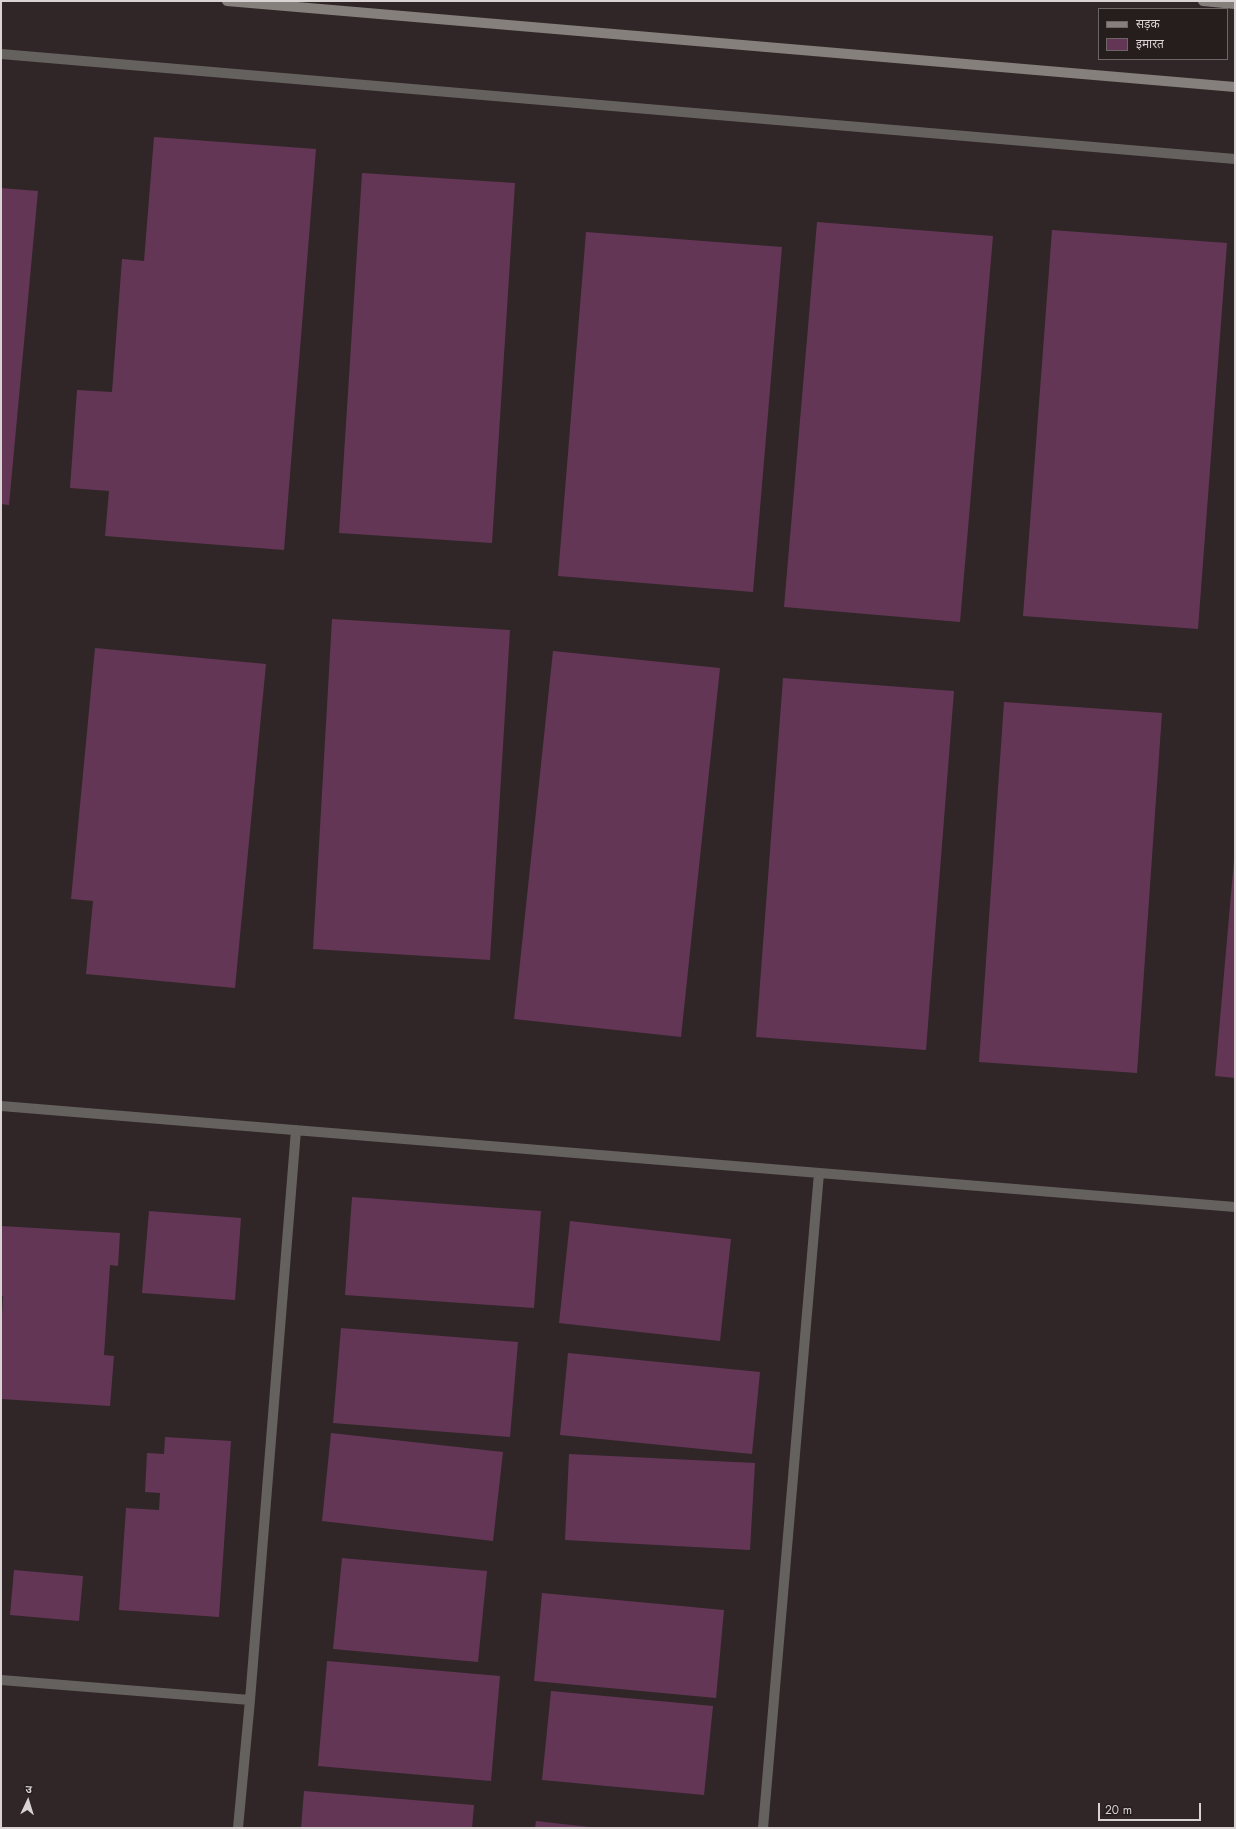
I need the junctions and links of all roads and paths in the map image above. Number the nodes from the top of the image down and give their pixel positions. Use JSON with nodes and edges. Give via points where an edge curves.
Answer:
{"nodes":[{"id":1,"x":227,"y":1,"type":"edge"},
{"id":2,"x":1203,"y":1,"type":"edge"},
{"id":3,"x":1235,"y":4,"type":"edge"},
{"id":4,"x":1,"y":54,"type":"edge"},
{"id":5,"x":1235,"y":87,"type":"edge"},
{"id":6,"x":1235,"y":159,"type":"edge"},
{"id":7,"x":1,"y":1106,"type":"edge"},
{"id":8,"x":296,"y":1130,"type":"junction"},
{"id":9,"x":819,"y":1173,"type":"junction"},
{"id":10,"x":1235,"y":1207,"type":"edge"},
{"id":11,"x":1,"y":1680,"type":"edge"},
{"id":12,"x":250,"y":1700,"type":"junction"},
{"id":13,"x":238,"y":1828,"type":"edge"},
{"id":14,"x":763,"y":1828,"type":"edge"}],
"edges":[{"from":1,"to":5,"type":"street"},
{"from":2,"to":3,"type":"street"},
{"from":4,"to":6,"type":"lane"},
{"from":7,"to":8,"type":"lane"},
{"from":8,"to":9,"type":"lane"},
{"from":8,"to":12,"type":"lane"},
{"from":9,"to":10,"type":"lane"},
{"from":9,"to":14,"type":"lane"},
{"from":11,"to":12,"type":"lane"},
{"from":12,"to":13,"type":"lane"}]}
